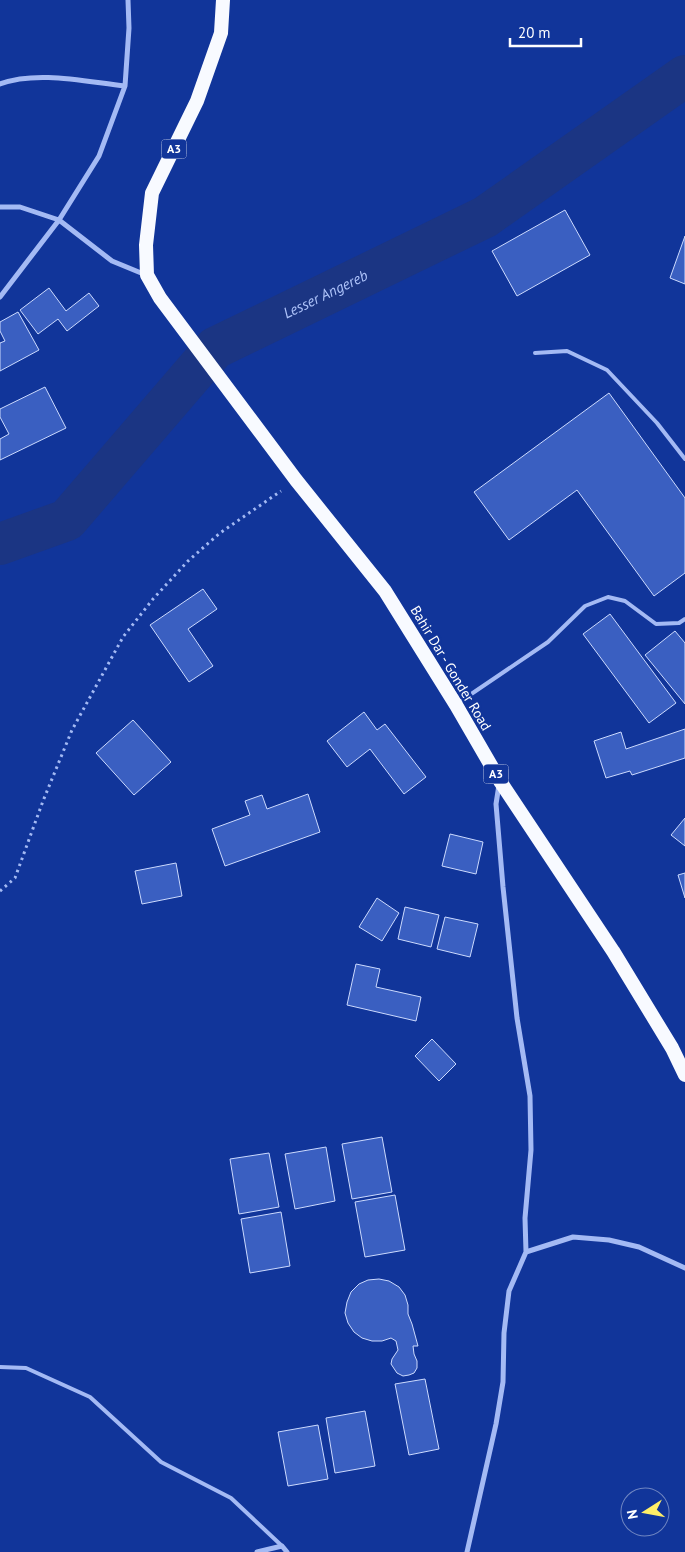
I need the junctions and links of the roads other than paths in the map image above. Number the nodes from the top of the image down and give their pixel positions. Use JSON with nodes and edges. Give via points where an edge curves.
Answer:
{"nodes":[{"id":1,"x":128,"y":0,"type":"edge"},
{"id":2,"x":223,"y":0,"type":"edge"},
{"id":3,"x":0,"y":84,"type":"edge"},
{"id":4,"x":125,"y":86,"type":"junction"},
{"id":5,"x":0,"y":207,"type":"edge"},
{"id":6,"x":59,"y":220,"type":"junction"},
{"id":7,"x":147,"y":275,"type":"junction"},
{"id":8,"x":0,"y":297,"type":"edge"},
{"id":9,"x":535,"y":353,"type":"dead end"},
{"id":10,"x":685,"y":459,"type":"edge"},
{"id":11,"x":685,"y":618,"type":"edge"},
{"id":12,"x":456,"y":705,"type":"junction"},
{"id":13,"x":500,"y":781,"type":"junction"},
{"id":14,"x":685,"y":1075,"type":"edge"},
{"id":15,"x":526,"y":1252,"type":"junction"},
{"id":16,"x":685,"y":1268,"type":"edge"},
{"id":17,"x":0,"y":1367,"type":"edge"},
{"id":18,"x":282,"y":1546,"type":"junction"},
{"id":19,"x":257,"y":1552,"type":"edge"},
{"id":20,"x":287,"y":1552,"type":"edge"},
{"id":21,"x":467,"y":1552,"type":"edge"}],
"edges":[{"from":1,"to":4,"type":"street"},
{"from":2,"to":7,"type":"highway","number":"A3","via":[[221,33],[197,101],[152,193],[146,245]]},
{"from":3,"to":4,"type":"street","via":[[48,77]]},
{"from":4,"to":6,"type":"street","via":[[99,156]]},
{"from":5,"to":6,"type":"street","via":[[20,207]]},
{"from":6,"to":7,"type":"street","via":[[112,261]]},
{"from":6,"to":8,"type":"street"},
{"from":7,"to":12,"type":"highway","name":"Bahir Dar - Gonder Road","number":"A3","via":[[160,298],[296,480],[385,591]]},
{"from":9,"to":10,"type":"lane","via":[[567,351],[607,370]]},
{"from":11,"to":12,"type":"lane","via":[[679,623],[656,624],[625,601],[608,597],[585,606],[548,642]]},
{"from":12,"to":13,"type":"highway","name":"Bahir Dar - Gonder Road","number":"A3"},
{"from":13,"to":14,"type":"highway","name":"Bahir Dar - Gonder Road","number":"A3","via":[[613,951]]},
{"from":13,"to":15,"type":"street","via":[[496,804],[504,897],[517,1018],[530,1096]]},
{"from":15,"to":16,"type":"street","via":[[573,1237],[609,1240],[639,1248]]},
{"from":15,"to":21,"type":"street","via":[[509,1291],[498,1416]]},
{"from":17,"to":18,"type":"lane","via":[[26,1368],[90,1397],[162,1462],[231,1498]]},
{"from":18,"to":19,"type":"street"},
{"from":18,"to":20,"type":"street"}]}
